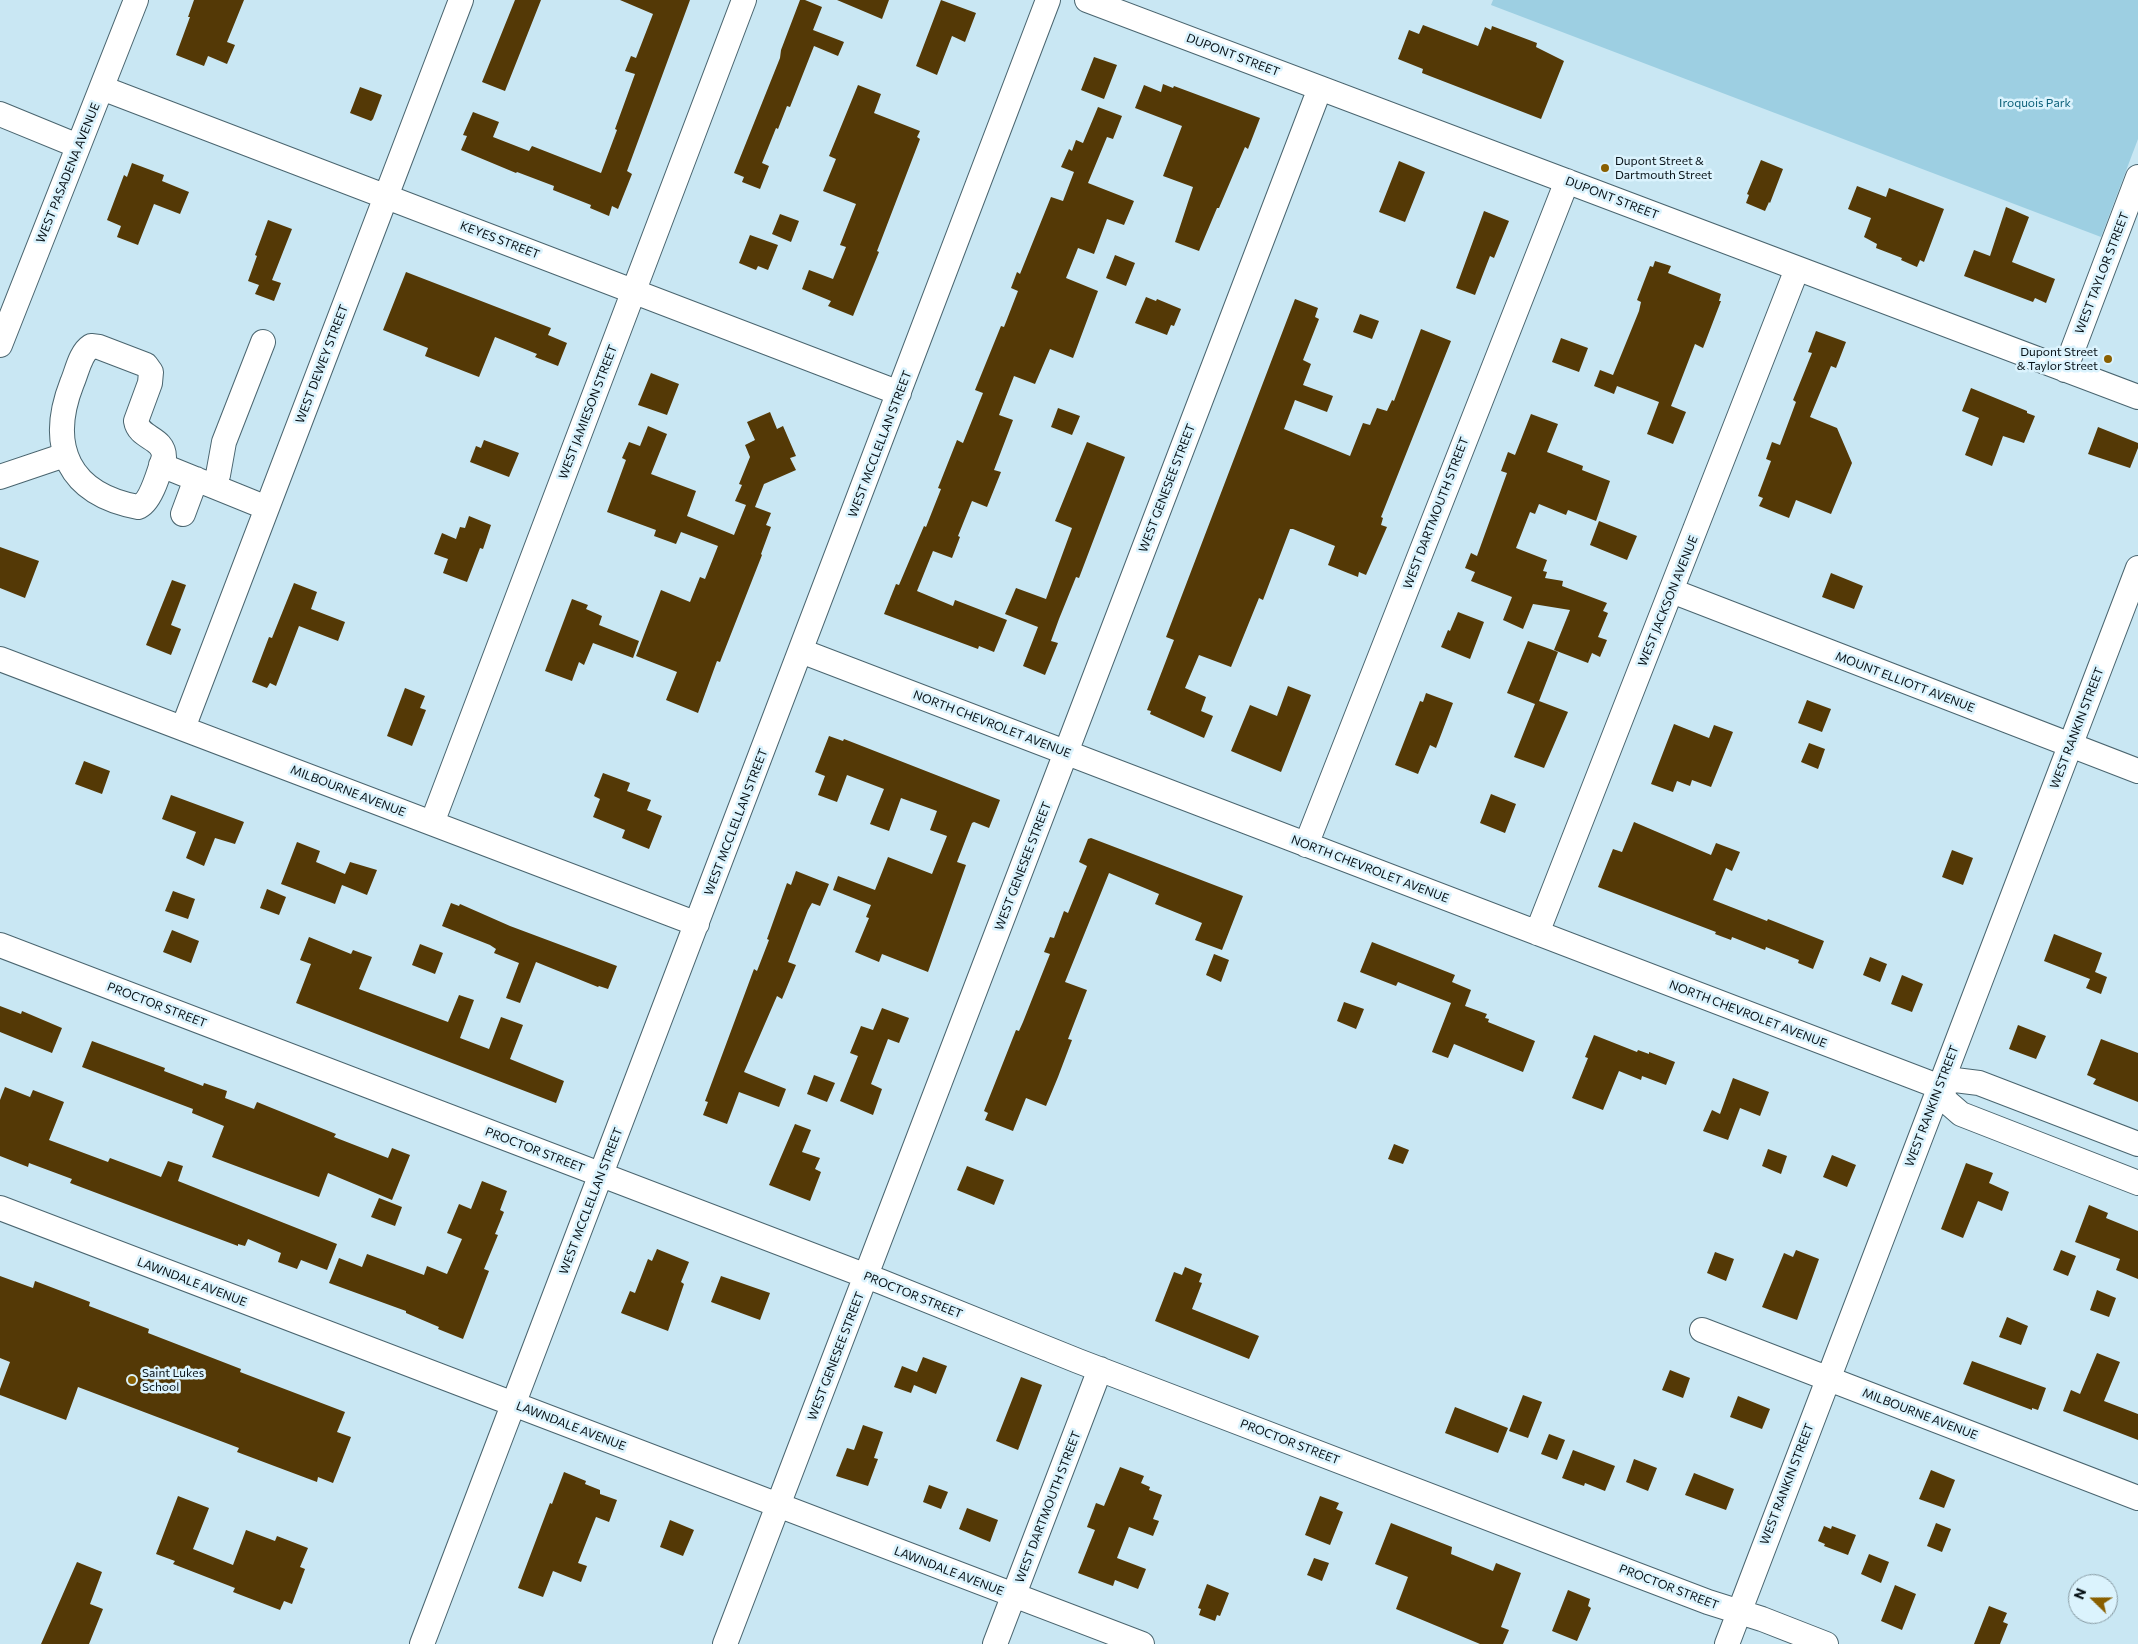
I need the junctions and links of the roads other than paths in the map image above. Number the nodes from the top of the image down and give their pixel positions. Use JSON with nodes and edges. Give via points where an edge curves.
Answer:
{"nodes":[{"id":1,"x":136,"y":0,"type":"edge"},
{"id":2,"x":461,"y":0,"type":"edge"},
{"id":3,"x":744,"y":0,"type":"edge"},
{"id":4,"x":1048,"y":0,"type":"edge"},
{"id":5,"x":1087,"y":0,"type":"edge"},
{"id":6,"x":102,"y":88,"type":"junction"},
{"id":7,"x":1320,"y":88,"type":"junction"},
{"id":8,"x":0,"y":114,"type":"edge"},
{"id":9,"x":78,"y":146,"type":"junction"},
{"id":10,"x":2138,"y":177,"type":"edge"},
{"id":11,"x":1566,"y":181,"type":"junction"},
{"id":12,"x":386,"y":196,"type":"junction"},
{"id":13,"x":1798,"y":269,"type":"junction"},
{"id":14,"x":634,"y":291,"type":"junction"},
{"id":15,"x":263,"y":342,"type":"dead end"},
{"id":16,"x":0,"y":345,"type":"edge"},
{"id":17,"x":2065,"y":370,"type":"junction"},
{"id":18,"x":899,"y":393,"type":"junction"},
{"id":19,"x":2138,"y":397,"type":"edge"},
{"id":20,"x":65,"y":455,"type":"junction"},
{"id":21,"x":161,"y":466,"type":"junction"},
{"id":22,"x":0,"y":477,"type":"edge"},
{"id":23,"x":205,"y":483,"type":"junction"},
{"id":24,"x":267,"y":508,"type":"junction"},
{"id":25,"x":183,"y":514,"type":"dead end"},
{"id":26,"x":2138,"y":568,"type":"edge"},
{"id":27,"x":1672,"y":591,"type":"junction"},
{"id":28,"x":801,"y":651,"type":"junction"},
{"id":29,"x":0,"y":658,"type":"edge"},
{"id":30,"x":183,"y":728,"type":"junction"},
{"id":31,"x":2070,"y":745,"type":"junction"},
{"id":32,"x":1066,"y":753,"type":"junction"},
{"id":33,"x":2138,"y":771,"type":"edge"},
{"id":34,"x":432,"y":823,"type":"junction"},
{"id":35,"x":1306,"y":845,"type":"junction"},
{"id":36,"x":697,"y":924,"type":"junction"},
{"id":37,"x":1537,"y":933,"type":"junction"},
{"id":38,"x":0,"y":945,"type":"edge"},
{"id":39,"x":1940,"y":1087,"type":"junction"},
{"id":40,"x":2138,"y":1144,"type":"edge"},
{"id":41,"x":601,"y":1175,"type":"junction"},
{"id":42,"x":2138,"y":1183,"type":"edge"},
{"id":43,"x":0,"y":1208,"type":"edge"},
{"id":44,"x":866,"y":1276,"type":"junction"},
{"id":45,"x":1702,"y":1330,"type":"dead end"},
{"id":46,"x":1100,"y":1369,"type":"junction"},
{"id":47,"x":1828,"y":1378,"type":"junction"},
{"id":48,"x":513,"y":1405,"type":"junction"},
{"id":49,"x":2138,"y":1498,"type":"edge"},
{"id":50,"x":779,"y":1506,"type":"junction"},
{"id":51,"x":1014,"y":1595,"type":"junction"},
{"id":52,"x":1739,"y":1612,"type":"junction"},
{"id":53,"x":422,"y":1644,"type":"edge"},
{"id":54,"x":726,"y":1644,"type":"edge"},
{"id":55,"x":995,"y":1644,"type":"edge"},
{"id":56,"x":1142,"y":1644,"type":"edge"},
{"id":57,"x":1726,"y":1644,"type":"edge"},
{"id":58,"x":1826,"y":1644,"type":"edge"}],
"edges":[{"from":1,"to":6,"type":"street","name":"WEST PASADENA AVENUE"},
{"from":2,"to":12,"type":"street","name":"WEST DEWEY STREET"},
{"from":3,"to":14,"type":"street","name":"WEST JAMIESON STREET"},
{"from":4,"to":18,"type":"street","name":"WEST MCCLELLAN STREET"},
{"from":5,"to":7,"type":"street","name":"DUPONT STREET"},
{"from":6,"to":9,"type":"street","name":"WEST PASADENA AVENUE"},
{"from":6,"to":12,"type":"street","name":"KEYES STREET"},
{"from":7,"to":11,"type":"street","name":"DUPONT STREET"},
{"from":7,"to":32,"type":"street","name":"WEST GENESEE STREET"},
{"from":8,"to":9,"type":"street"},
{"from":9,"to":16,"type":"street","name":"WEST PASADENA AVENUE"},
{"from":10,"to":17,"type":"street","name":"WEST TAYLOR STREET"},
{"from":11,"to":13,"type":"street","name":"DUPONT STREET"},
{"from":11,"to":35,"type":"street","name":"WEST DARTMOUTH STREET"},
{"from":12,"to":14,"type":"street","name":"KEYES STREET"},
{"from":12,"to":24,"type":"street","name":"WEST DEWEY STREET"},
{"from":13,"to":17,"type":"street","name":"DUPONT STREET"},
{"from":13,"to":27,"type":"street","name":"WEST JACKSON AVENUE"},
{"from":14,"to":18,"type":"street","name":"KEYES STREET"},
{"from":14,"to":34,"type":"street","name":"WEST JAMIESON STREET"},
{"from":15,"to":23,"type":"street","via":[[224,442],[218,475]]},
{"from":17,"to":19,"type":"street","name":"DUPONT STREET"},
{"from":18,"to":28,"type":"street","name":"WEST MCCLELLAN STREET"},
{"from":20,"to":21,"type":"street","via":[[86,484],[111,498],[138,507],[148,499]]},
{"from":20,"to":21,"type":"street","via":[[61,428],[63,409],[82,358],[88,348],[94,346],[149,368],[150,383],[136,421],[141,432],[164,450]]},
{"from":20,"to":22,"type":"street"},
{"from":21,"to":23,"type":"street"},
{"from":23,"to":24,"type":"street"},
{"from":23,"to":25,"type":"street"},
{"from":24,"to":30,"type":"street","name":"WEST DEWEY STREET"},
{"from":26,"to":31,"type":"street","name":"WEST RANKIN STREET"},
{"from":27,"to":31,"type":"street","name":"MOUNT ELLIOTT AVENUE"},
{"from":27,"to":37,"type":"street","name":"WEST JACKSON AVENUE"},
{"from":28,"to":32,"type":"street","name":"NORTH CHEVROLET AVENUE"},
{"from":28,"to":36,"type":"street","name":"WEST MCCLELLAN STREET"},
{"from":29,"to":30,"type":"street","name":"MILBOURNE AVENUE"},
{"from":30,"to":34,"type":"street","name":"MILBOURNE AVENUE"},
{"from":31,"to":33,"type":"street","name":"MOUNT ELLIOTT AVENUE"},
{"from":31,"to":39,"type":"street","name":"WEST RANKIN STREET"},
{"from":32,"to":35,"type":"street","name":"NORTH CHEVROLET AVENUE"},
{"from":32,"to":44,"type":"street","name":"WEST GENESEE STREET"},
{"from":34,"to":36,"type":"street","name":"MILBOURNE AVENUE"},
{"from":35,"to":37,"type":"street","name":"NORTH CHEVROLET AVENUE"},
{"from":36,"to":41,"type":"street","name":"WEST MCCLELLAN STREET"},
{"from":37,"to":39,"type":"street","name":"NORTH CHEVROLET AVENUE"},
{"from":38,"to":41,"type":"street","name":"PROCTOR STREET"},
{"from":39,"to":40,"type":"street","via":[[1955,1080],[1979,1083]]},
{"from":39,"to":42,"type":"street","via":[[1946,1101],[1961,1114]]},
{"from":39,"to":47,"type":"street","name":"WEST RANKIN STREET"},
{"from":41,"to":44,"type":"street","name":"PROCTOR STREET"},
{"from":41,"to":48,"type":"street","name":"WEST MCCLELLAN STREET"},
{"from":43,"to":48,"type":"street","name":"LAWNDALE AVENUE"},
{"from":44,"to":46,"type":"street","name":"PROCTOR STREET"},
{"from":44,"to":50,"type":"street","name":"WEST GENESEE STREET"},
{"from":45,"to":47,"type":"street","name":"MILBOURNE AVENUE"},
{"from":46,"to":51,"type":"street","name":"WEST DARTMOUTH STREET"},
{"from":46,"to":52,"type":"street","name":"PROCTOR STREET"},
{"from":47,"to":49,"type":"street","name":"MILBOURNE AVENUE"},
{"from":47,"to":52,"type":"street","name":"WEST RANKIN STREET"},
{"from":48,"to":50,"type":"street","name":"LAWNDALE AVENUE"},
{"from":48,"to":53,"type":"street","name":"WEST MCCLELLAN STREET"},
{"from":50,"to":51,"type":"street","name":"LAWNDALE AVENUE"},
{"from":50,"to":54,"type":"street","name":"WEST GENESEE STREET"},
{"from":51,"to":55,"type":"street","name":"WEST DARTMOUTH STREET"},
{"from":51,"to":56,"type":"street","name":"LAWNDALE AVENUE"},
{"from":52,"to":57,"type":"street","name":"WEST RANKIN STREET"},
{"from":52,"to":58,"type":"street","name":"PROCTOR STREET"}]}
